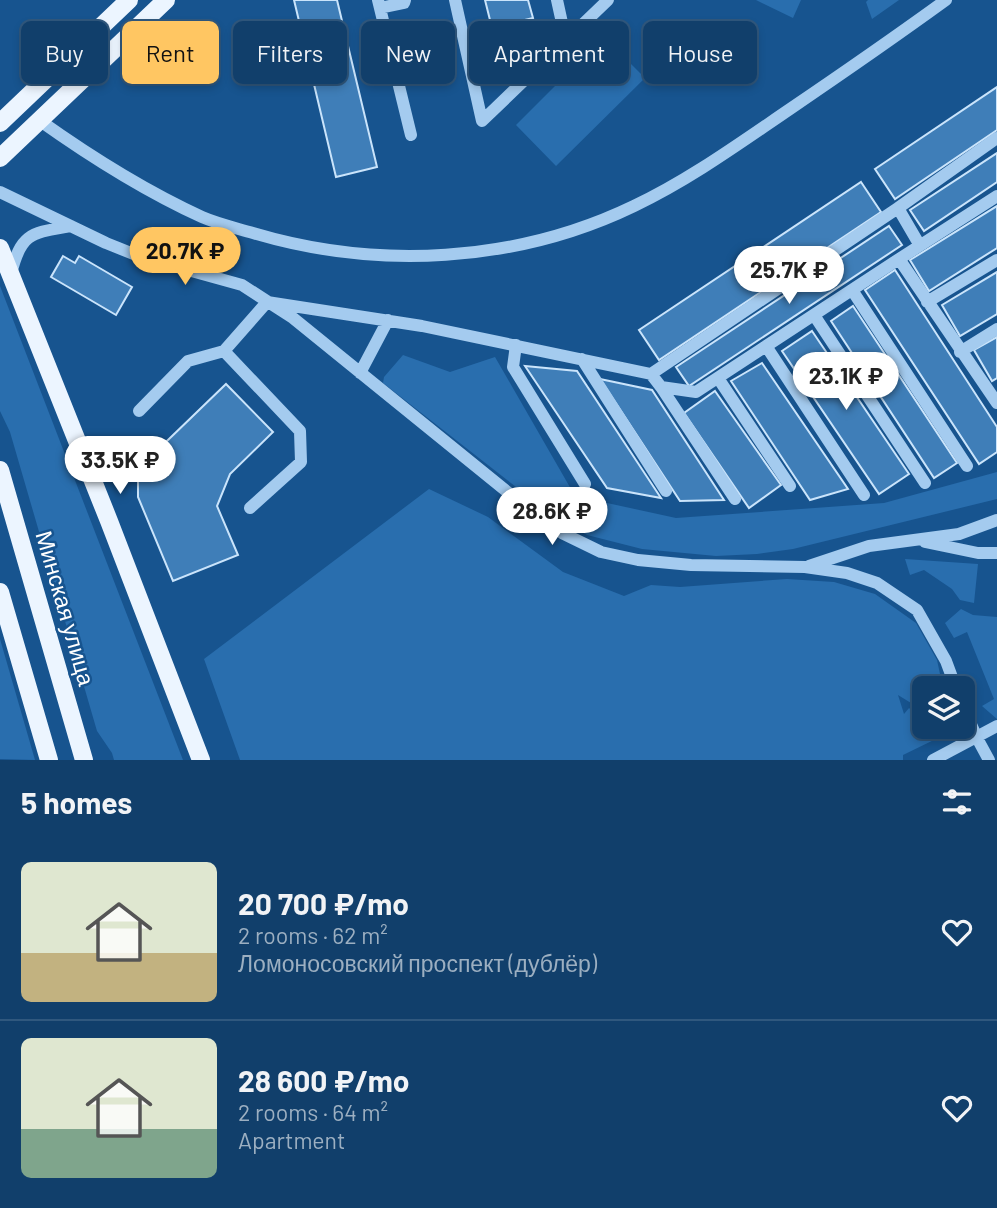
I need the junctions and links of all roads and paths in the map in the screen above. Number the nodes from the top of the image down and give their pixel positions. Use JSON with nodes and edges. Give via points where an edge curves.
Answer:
{"nodes":[{"id":1,"x":129,"y":0,"type":"edge"},
{"id":2,"x":166,"y":0,"type":"edge"},
{"id":3,"x":405,"y":0,"type":"edge"},
{"id":4,"x":455,"y":0,"type":"edge"},
{"id":5,"x":556,"y":0,"type":"edge"},
{"id":6,"x":608,"y":0,"type":"edge"},
{"id":7,"x":946,"y":0,"type":"edge"},
{"id":8,"x":379,"y":4,"type":"edge"},
{"id":9,"x":561,"y":21,"type":"edge"},
{"id":10,"x":586,"y":21,"type":"edge"},
{"id":11,"x":469,"y":63,"type":"edge"},
{"id":12,"x":474,"y":84,"type":"edge"},
{"id":13,"x":521,"y":84,"type":"edge"},
{"id":14,"x":39,"y":120,"type":"junction"},
{"id":15,"x":0,"y":123,"type":"edge"},
{"id":16,"x":411,"y":135,"type":"dead end"},
{"id":17,"x":997,"y":138,"type":"edge"},
{"id":18,"x":0,"y":158,"type":"edge"},
{"id":19,"x":0,"y":192,"type":"edge"},
{"id":20,"x":997,"y":196,"type":"edge"},
{"id":21,"x":898,"y":208,"type":"junction"},
{"id":22,"x":71,"y":226,"type":"junction"},
{"id":23,"x":919,"y":244,"type":"junction"},
{"id":24,"x":0,"y":248,"type":"edge"},
{"id":25,"x":899,"y":259,"type":"junction"},
{"id":26,"x":997,"y":260,"type":"edge"},
{"id":27,"x":10,"y":274,"type":"junction"},
{"id":28,"x":852,"y":290,"type":"junction"},
{"id":29,"x":267,"y":302,"type":"junction"},
{"id":30,"x":927,"y":303,"type":"junction"},
{"id":31,"x":814,"y":315,"type":"junction"},
{"id":32,"x":388,"y":320,"type":"junction"},
{"id":33,"x":997,"y":329,"type":"edge"},
{"id":34,"x":516,"y":345,"type":"junction"},
{"id":35,"x":766,"y":346,"type":"junction"},
{"id":36,"x":225,"y":351,"type":"junction"},
{"id":37,"x":960,"y":352,"type":"junction"},
{"id":38,"x":582,"y":359,"type":"junction"},
{"id":39,"x":360,"y":373,"type":"junction"},
{"id":40,"x":651,"y":374,"type":"junction"},
{"id":41,"x":718,"y":378,"type":"junction"},
{"id":42,"x":662,"y":387,"type":"junction"},
{"id":43,"x":996,"y":398,"type":"edge"},
{"id":44,"x":139,"y":411,"type":"dead end"},
{"id":45,"x":967,"y":466,"type":"dead end"},
{"id":46,"x":0,"y":470,"type":"edge"},
{"id":47,"x":925,"y":482,"type":"dead end"},
{"id":48,"x":585,"y":484,"type":"dead end"},
{"id":49,"x":790,"y":486,"type":"dead end"},
{"id":50,"x":666,"y":491,"type":"dead end"},
{"id":51,"x":864,"y":495,"type":"dead end"},
{"id":52,"x":735,"y":499,"type":"dead end"},
{"id":53,"x":250,"y":508,"type":"dead end"},
{"id":54,"x":997,"y":520,"type":"edge"},
{"id":55,"x":916,"y":541,"type":"junction"},
{"id":56,"x":997,"y":553,"type":"edge"},
{"id":57,"x":805,"y":567,"type":"junction"},
{"id":58,"x":0,"y":592,"type":"edge"},
{"id":59,"x":952,"y":676,"type":"edge"},
{"id":60,"x":997,"y":726,"type":"edge"},
{"id":61,"x":975,"y":733,"type":"edge"},
{"id":62,"x":977,"y":738,"type":"junction"},
{"id":63,"x":951,"y":756,"type":"edge"},
{"id":64,"x":49,"y":760,"type":"edge"},
{"id":65,"x":84,"y":760,"type":"edge"},
{"id":66,"x":201,"y":760,"type":"edge"},
{"id":67,"x":933,"y":760,"type":"edge"},
{"id":68,"x":989,"y":760,"type":"edge"}],
"edges":[{"from":1,"to":15,"type":"main road"},
{"from":2,"to":14,"type":"main road"},
{"from":3,"to":8,"type":"street"},
{"from":4,"to":11,"type":"street"},
{"from":5,"to":9,"type":"street"},
{"from":6,"to":10,"type":"street"},
{"from":7,"to":14,"type":"street","via":[[729,151],[634,206],[569,232],[490,251],[409,256],[351,253],[279,240],[204,218],[110,169]]},
{"from":8,"to":16,"type":"street"},
{"from":12,"to":13,"type":"street","via":[[482,121]]},
{"from":14,"to":18,"type":"main road"},
{"from":17,"to":21,"type":"street"},
{"from":19,"to":22,"type":"street"},
{"from":20,"to":23,"type":"street"},
{"from":21,"to":23,"type":"street"},
{"from":21,"to":40,"type":"street"},
{"from":22,"to":27,"type":"street","via":[[42,231],[23,241]]},
{"from":22,"to":29,"type":"street","via":[[141,257],[242,285]]},
{"from":23,"to":25,"type":"street"},
{"from":24,"to":27,"type":"main road"},
{"from":25,"to":28,"type":"street"},
{"from":25,"to":30,"type":"street"},
{"from":26,"to":30,"type":"street"},
{"from":27,"to":66,"type":"main road"},
{"from":28,"to":31,"type":"street"},
{"from":28,"to":45,"type":"street"},
{"from":29,"to":32,"type":"street"},
{"from":29,"to":36,"type":"street"},
{"from":29,"to":39,"type":"street"},
{"from":30,"to":37,"type":"street"},
{"from":31,"to":35,"type":"street"},
{"from":31,"to":47,"type":"street"},
{"from":32,"to":34,"type":"street"},
{"from":32,"to":39,"type":"street"},
{"from":33,"to":37,"type":"street"},
{"from":34,"to":38,"type":"street"},
{"from":34,"to":48,"type":"street","via":[[513,367]]},
{"from":35,"to":41,"type":"street"},
{"from":35,"to":51,"type":"street"},
{"from":36,"to":44,"type":"street","via":[[188,361]]},
{"from":36,"to":53,"type":"street","via":[[300,431],[301,462]]},
{"from":37,"to":43,"type":"street"},
{"from":38,"to":40,"type":"street"},
{"from":38,"to":50,"type":"street"},
{"from":39,"to":57,"type":"street","via":[[521,503],[562,533],[601,552],[691,565]]},
{"from":40,"to":42,"type":"street"},
{"from":41,"to":42,"type":"street","via":[[696,392]]},
{"from":41,"to":49,"type":"street"},
{"from":42,"to":52,"type":"street"},
{"from":46,"to":65,"type":"main road","name":"Минская улица"},
{"from":54,"to":55,"type":"street","via":[[959,534]]},
{"from":55,"to":56,"type":"street"},
{"from":55,"to":57,"type":"street","via":[[869,546]]},
{"from":57,"to":59,"type":"street","via":[[877,583],[917,610]]},
{"from":58,"to":64,"type":"main road"},
{"from":60,"to":62,"type":"street"},
{"from":61,"to":62,"type":"street"},
{"from":62,"to":63,"type":"street"},
{"from":62,"to":68,"type":"street"},
{"from":63,"to":67,"type":"street"}]}
